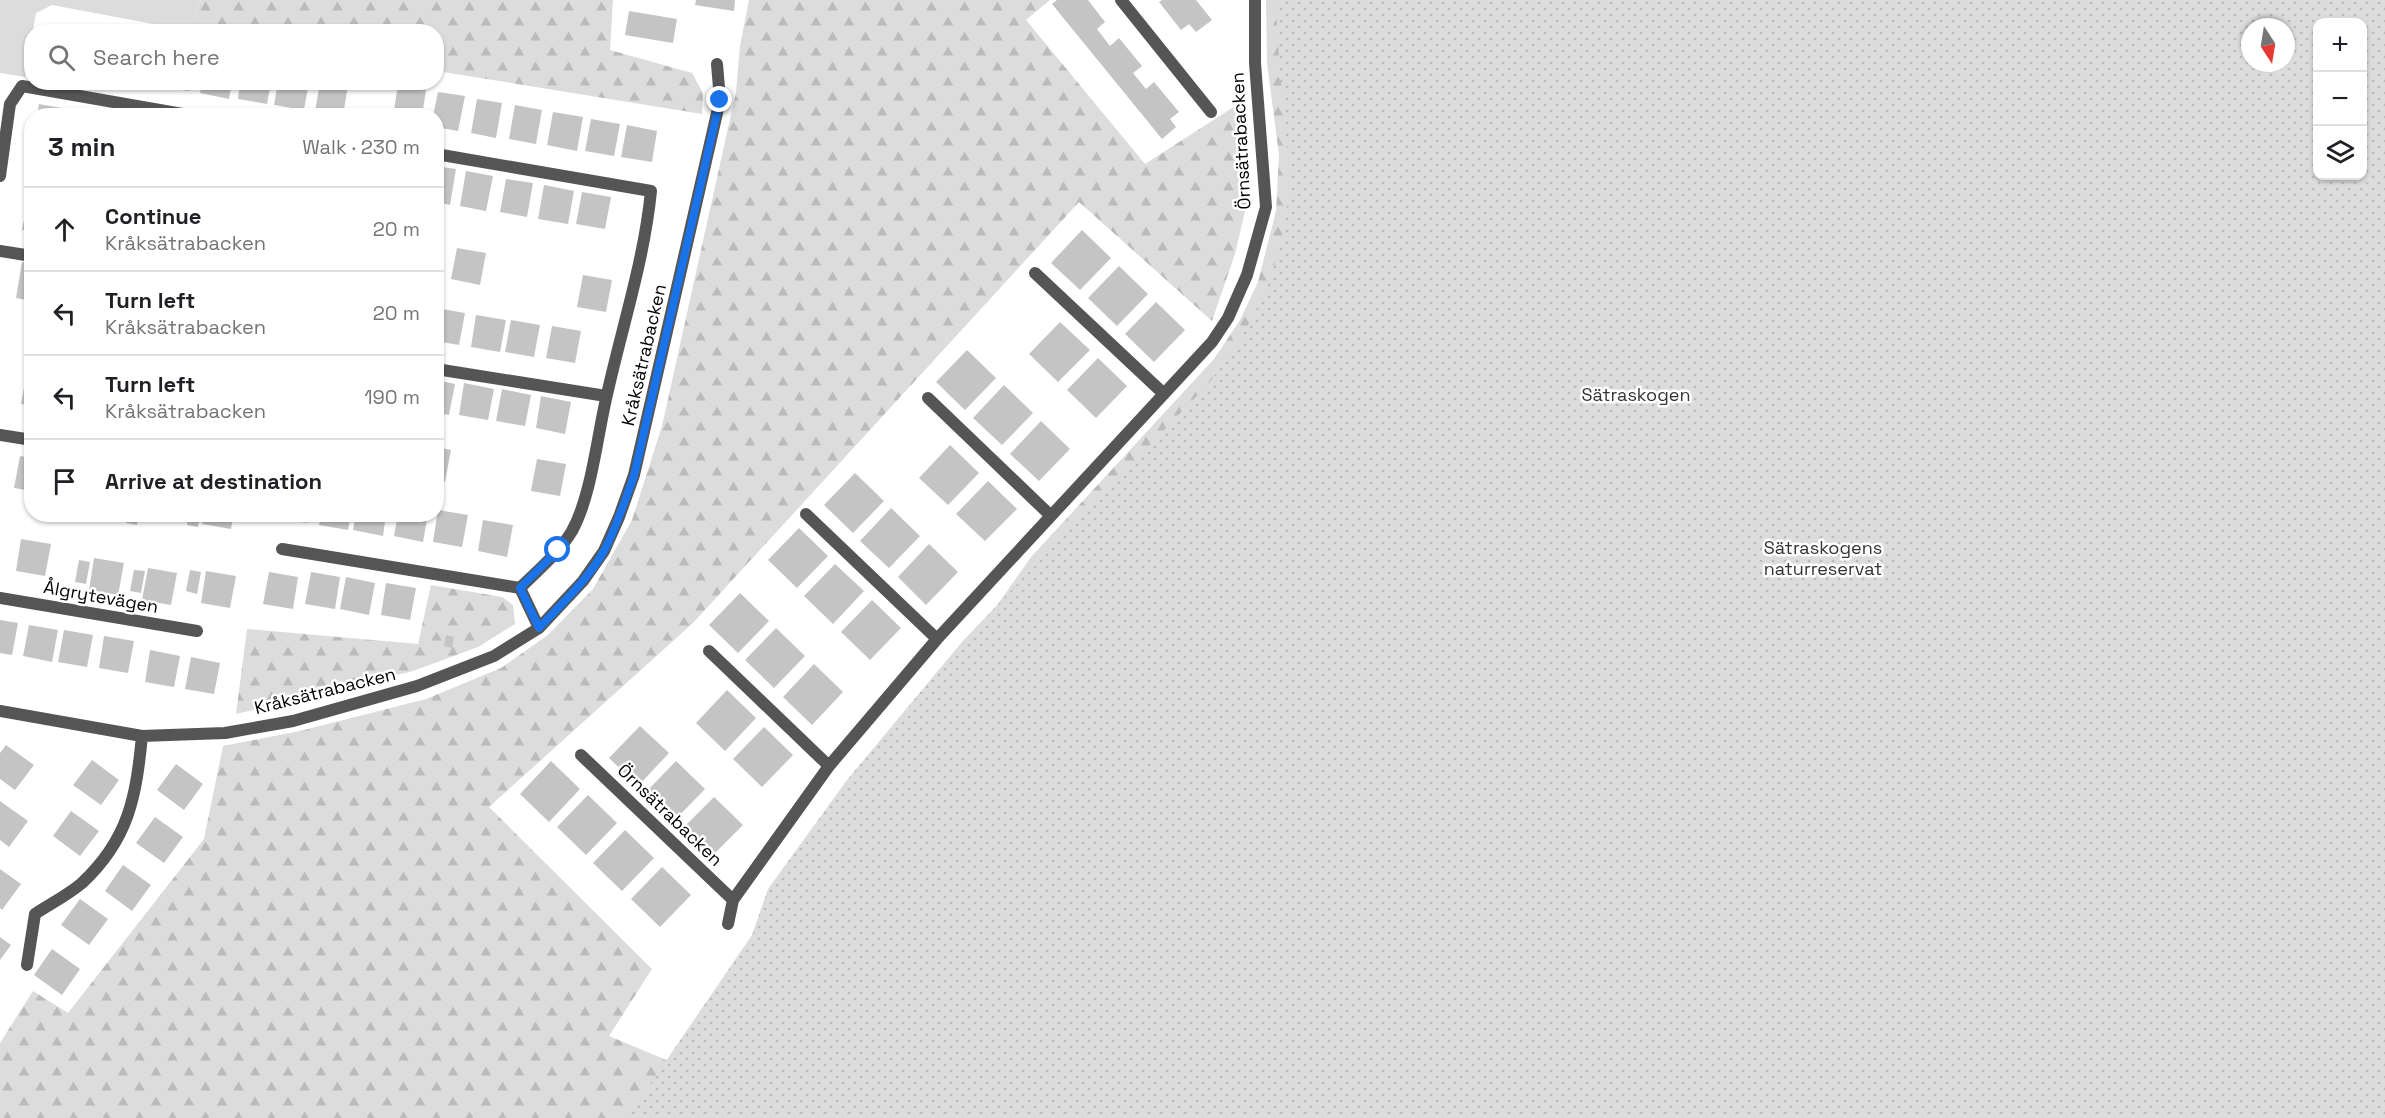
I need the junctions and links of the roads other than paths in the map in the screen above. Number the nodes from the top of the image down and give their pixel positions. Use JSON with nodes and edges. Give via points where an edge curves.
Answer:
{"nodes":[{"id":1,"x":1121,"y":0,"type":"edge"},
{"id":2,"x":1255,"y":0,"type":"edge"},
{"id":3,"x":717,"y":64,"type":"dead end"},
{"id":4,"x":24,"y":87,"type":"edge"},
{"id":5,"x":44,"y":90,"type":"edge"},
{"id":6,"x":148,"y":108,"type":"edge"},
{"id":7,"x":1211,"y":112,"type":"dead end"},
{"id":8,"x":444,"y":155,"type":"edge"},
{"id":9,"x":0,"y":176,"type":"edge"},
{"id":10,"x":0,"y":251,"type":"edge"},
{"id":11,"x":24,"y":255,"type":"edge"},
{"id":12,"x":1035,"y":273,"type":"dead end"},
{"id":13,"x":444,"y":370,"type":"edge"},
{"id":14,"x":1164,"y":394,"type":"junction"},
{"id":15,"x":606,"y":396,"type":"junction"},
{"id":16,"x":928,"y":398,"type":"dead end"},
{"id":17,"x":0,"y":435,"type":"edge"},
{"id":18,"x":24,"y":439,"type":"edge"},
{"id":19,"x":806,"y":514,"type":"dead end"},
{"id":20,"x":1051,"y":516,"type":"junction"},
{"id":21,"x":282,"y":549,"type":"dead end"},
{"id":22,"x":520,"y":588,"type":"junction"},
{"id":23,"x":0,"y":598,"type":"edge"},
{"id":24,"x":539,"y":628,"type":"junction"},
{"id":25,"x":197,"y":631,"type":"dead end"},
{"id":26,"x":937,"y":639,"type":"junction"},
{"id":27,"x":709,"y":651,"type":"dead end"},
{"id":28,"x":0,"y":711,"type":"edge"},
{"id":29,"x":142,"y":736,"type":"junction"},
{"id":30,"x":581,"y":755,"type":"dead end"},
{"id":31,"x":829,"y":766,"type":"junction"},
{"id":32,"x":733,"y":900,"type":"junction"},
{"id":33,"x":728,"y":924,"type":"dead end"},
{"id":34,"x":27,"y":965,"type":"dead end"}],
"edges":[{"from":1,"to":7,"type":"street","name":"Örnsätrabacken"},
{"from":2,"to":14,"type":"street","name":"Örnsätrabacken","via":[[1255,63],[1266,207],[1247,275],[1228,318],[1212,342]]},
{"from":3,"to":24,"type":"street","name":"Kråksätrabacken","via":[[720,100],[634,476],[604,551],[583,581]]},
{"from":4,"to":9,"type":"street","via":[[10,104]]},
{"from":5,"to":6,"type":"street"},
{"from":8,"to":15,"type":"street","name":"Kråksätrabacken","via":[[651,191],[639,266]]},
{"from":10,"to":11,"type":"street"},
{"from":12,"to":14,"type":"street"},
{"from":13,"to":15,"type":"street","name":"Kråksätrabacken"},
{"from":14,"to":20,"type":"street","name":"Örnsätrabacken"},
{"from":15,"to":22,"type":"street","name":"Kråksätrabacken","via":[[585,493],[572,530]]},
{"from":16,"to":20,"type":"street"},
{"from":17,"to":18,"type":"street"},
{"from":19,"to":26,"type":"street"},
{"from":20,"to":26,"type":"street","name":"Örnsätrabacken"},
{"from":21,"to":22,"type":"street"},
{"from":22,"to":24,"type":"street"},
{"from":23,"to":25,"type":"street","name":"Ålgrytevägen"},
{"from":24,"to":29,"type":"street","name":"Kråksätrabacken","via":[[494,656],[417,686],[292,721],[225,733]]},
{"from":26,"to":31,"type":"street","name":"Örnsätrabacken"},
{"from":27,"to":31,"type":"street"},
{"from":28,"to":29,"type":"street","name":"Kråksätrabacken"},
{"from":29,"to":34,"type":"street","via":[[137,785],[127,819],[109,852],[81,884],[35,914]]},
{"from":30,"to":32,"type":"street","name":"Örnsätrabacken"},
{"from":31,"to":32,"type":"street","name":"Örnsätrabacken"},
{"from":32,"to":33,"type":"street","name":"Örnsätrabacken"}]}
